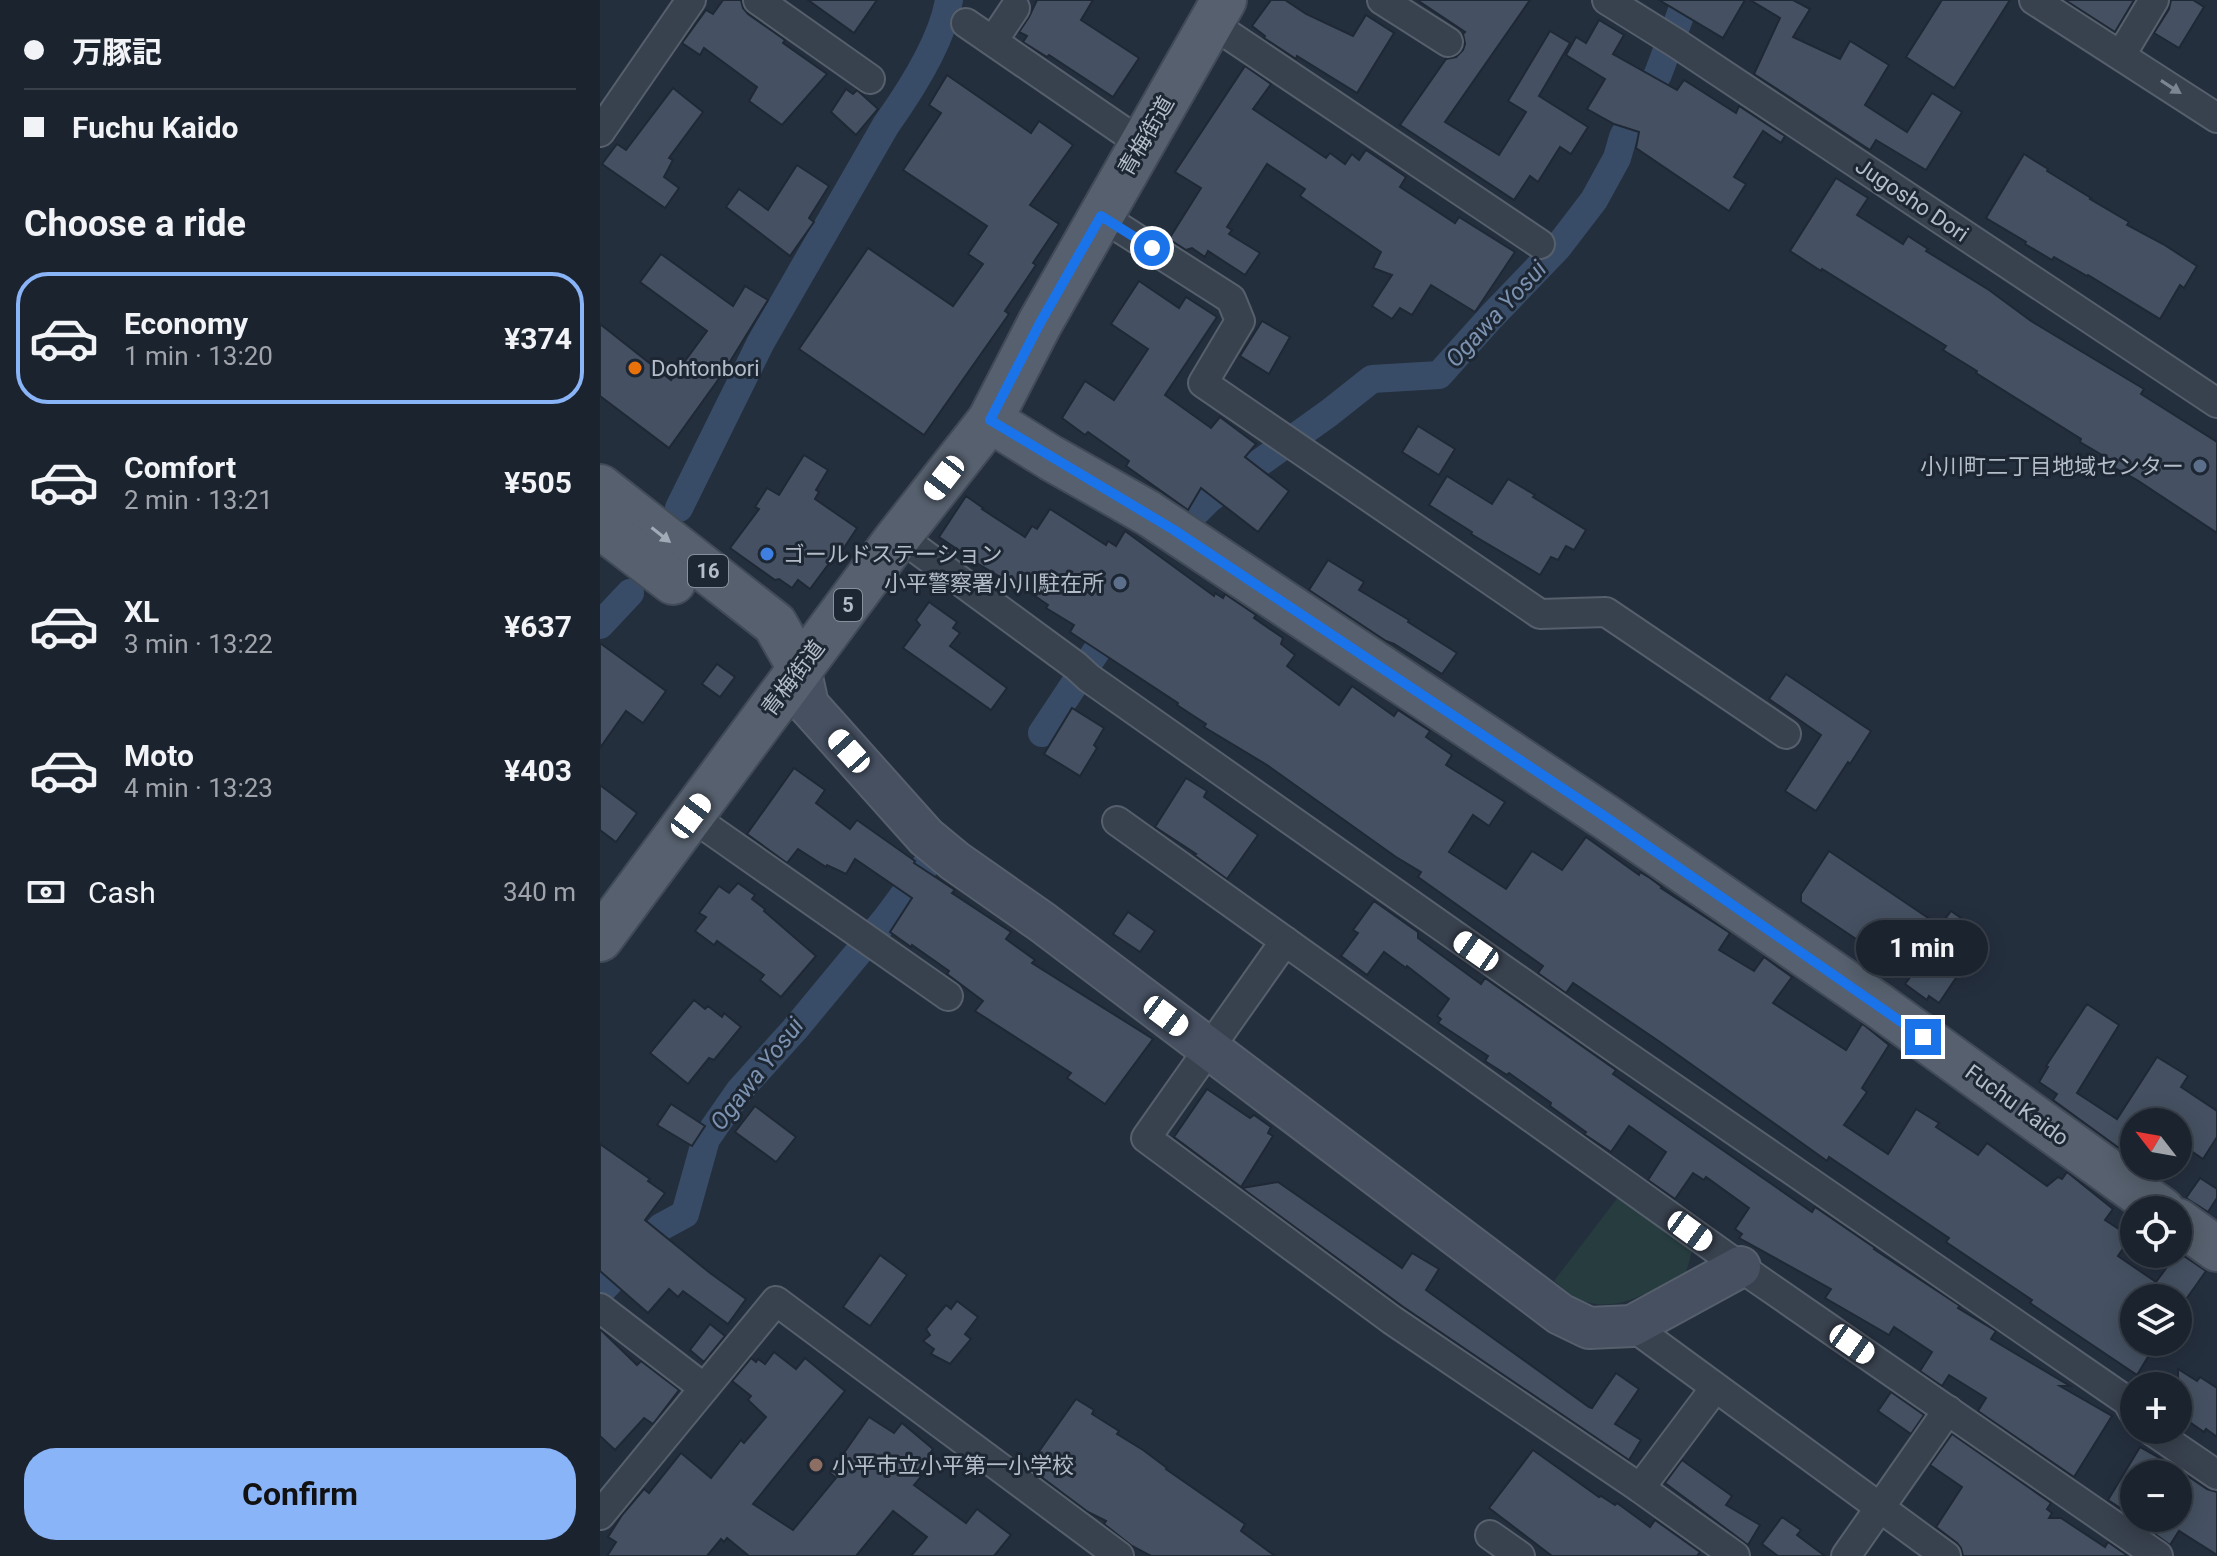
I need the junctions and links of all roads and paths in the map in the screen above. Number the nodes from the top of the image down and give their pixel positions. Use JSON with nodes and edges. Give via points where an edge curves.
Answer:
{"nodes":[{"id":1,"x":691,"y":0,"type":"edge"},
{"id":2,"x":758,"y":0,"type":"edge"},
{"id":3,"x":1382,"y":0,"type":"edge"},
{"id":4,"x":1607,"y":0,"type":"edge"},
{"id":5,"x":2154,"y":0,"type":"edge"},
{"id":6,"x":2037,"y":1,"type":"edge"},
{"id":7,"x":1015,"y":8,"type":"dead end"},
{"id":8,"x":1217,"y":12,"type":"edge"},
{"id":9,"x":966,"y":23,"type":"dead end"},
{"id":10,"x":993,"y":41,"type":"junction"},
{"id":11,"x":1448,"y":42,"type":"dead end"},
{"id":12,"x":2121,"y":55,"type":"junction"},
{"id":13,"x":870,"y":79,"type":"dead end"},
{"id":14,"x":2217,"y":118,"type":"edge"},
{"id":15,"x":600,"y":132,"type":"edge"},
{"id":16,"x":1142,"y":144,"type":"junction"},
{"id":17,"x":1101,"y":216,"type":"junction"},
{"id":18,"x":1540,"y":244,"type":"dead end"},
{"id":19,"x":2217,"y":403,"type":"edge"},
{"id":20,"x":990,"y":420,"type":"junction"},
{"id":21,"x":600,"y":487,"type":"edge"},
{"id":22,"x":600,"y":526,"type":"edge"},
{"id":23,"x":899,"y":536,"type":"junction"},
{"id":24,"x":800,"y":668,"type":"junction"},
{"id":25,"x":1786,"y":734,"type":"dead end"},
{"id":26,"x":691,"y":816,"type":"junction"},
{"id":27,"x":1117,"y":821,"type":"dead end"},
{"id":28,"x":600,"y":939,"type":"edge"},
{"id":29,"x":1285,"y":941,"type":"junction"},
{"id":30,"x":948,"y":996,"type":"dead end"},
{"id":31,"x":1209,"y":1049,"type":"junction"},
{"id":32,"x":2143,"y":1196,"type":"edge"},
{"id":33,"x":2192,"y":1231,"type":"edge"},
{"id":34,"x":2217,"y":1249,"type":"edge"},
{"id":35,"x":1740,"y":1267,"type":"junction"},
{"id":36,"x":603,"y":1310,"type":"edge"},
{"id":37,"x":1632,"y":1326,"type":"junction"},
{"id":38,"x":704,"y":1388,"type":"junction"},
{"id":39,"x":1715,"y":1388,"type":"junction"},
{"id":40,"x":2120,"y":1396,"type":"edge"},
{"id":41,"x":1948,"y":1410,"type":"junction"},
{"id":42,"x":2172,"y":1444,"type":"edge"},
{"id":43,"x":2217,"y":1475,"type":"edge"},
{"id":44,"x":1640,"y":1488,"type":"junction"},
{"id":45,"x":1879,"y":1508,"type":"junction"},
{"id":46,"x":600,"y":1515,"type":"edge"},
{"id":47,"x":1490,"y":1535,"type":"dead end"},
{"id":48,"x":1729,"y":1554,"type":"edge"},
{"id":49,"x":1119,"y":1556,"type":"edge"},
{"id":50,"x":1520,"y":1556,"type":"edge"},
{"id":51,"x":1846,"y":1556,"type":"edge"},
{"id":52,"x":1946,"y":1556,"type":"edge"},
{"id":53,"x":2158,"y":1556,"type":"edge"}],
"edges":[{"from":1,"to":15,"type":"street"},
{"from":2,"to":13,"type":"street"},
{"from":3,"to":11,"type":"street"},
{"from":4,"to":19,"type":"street","name":"Jugosho Dori"},
{"from":5,"to":12,"type":"street"},
{"from":6,"to":12,"type":"street"},
{"from":7,"to":10,"type":"street"},
{"from":8,"to":16,"type":"main road","name":"青梅街道","number":"5"},
{"from":8,"to":18,"type":"street"},
{"from":9,"to":10,"type":"street"},
{"from":10,"to":16,"type":"street"},
{"from":12,"to":14,"type":"street","one_way":true},
{"from":16,"to":17,"type":"main road","name":"青梅街道","number":"5"},
{"from":17,"to":20,"type":"main road","name":"青梅街道","number":"5"},
{"from":17,"to":25,"type":"street","via":[[1231,299],[1240,321],[1203,383],[1540,614],[1606,612]]},
{"from":20,"to":23,"type":"main road","name":"青梅街道","number":"5"},
{"from":20,"to":32,"type":"main road","name":"Fuchu Kaido","via":[[1148,513],[1607,818]]},
{"from":21,"to":24,"type":"main road","number":"16","one_way":true,"via":[[775,624]]},
{"from":22,"to":24,"type":"main road","number":"16","via":[[755,646]]},
{"from":23,"to":24,"type":"main road","name":"青梅街道","number":"5"},
{"from":23,"to":40,"type":"street","via":[[1615,1048]]},
{"from":24,"to":26,"type":"main road","name":"青梅街道","number":"5"},
{"from":24,"to":31,"type":"street","via":[[808,705],[926,837]]},
{"from":26,"to":28,"type":"main road","name":"青梅街道","number":"5"},
{"from":26,"to":30,"type":"street"},
{"from":27,"to":29,"type":"street"},
{"from":29,"to":31,"type":"street"},
{"from":29,"to":35,"type":"street"},
{"from":31,"to":37,"type":"street","via":[[1560,1314],[1589,1328]]},
{"from":31,"to":44,"type":"street","via":[[1146,1138],[1392,1320]]},
{"from":33,"to":34,"type":"main road"},
{"from":35,"to":37,"type":"street"},
{"from":35,"to":41,"type":"street"},
{"from":36,"to":38,"type":"street"},
{"from":37,"to":39,"type":"street"},
{"from":38,"to":46,"type":"street"},
{"from":38,"to":49,"type":"street","via":[[776,1301]]},
{"from":39,"to":44,"type":"street"},
{"from":39,"to":45,"type":"street"},
{"from":41,"to":45,"type":"street"},
{"from":41,"to":53,"type":"street"},
{"from":42,"to":43,"type":"street"},
{"from":44,"to":48,"type":"street"},
{"from":45,"to":51,"type":"street"},
{"from":45,"to":52,"type":"street"},
{"from":47,"to":50,"type":"street"}]}
